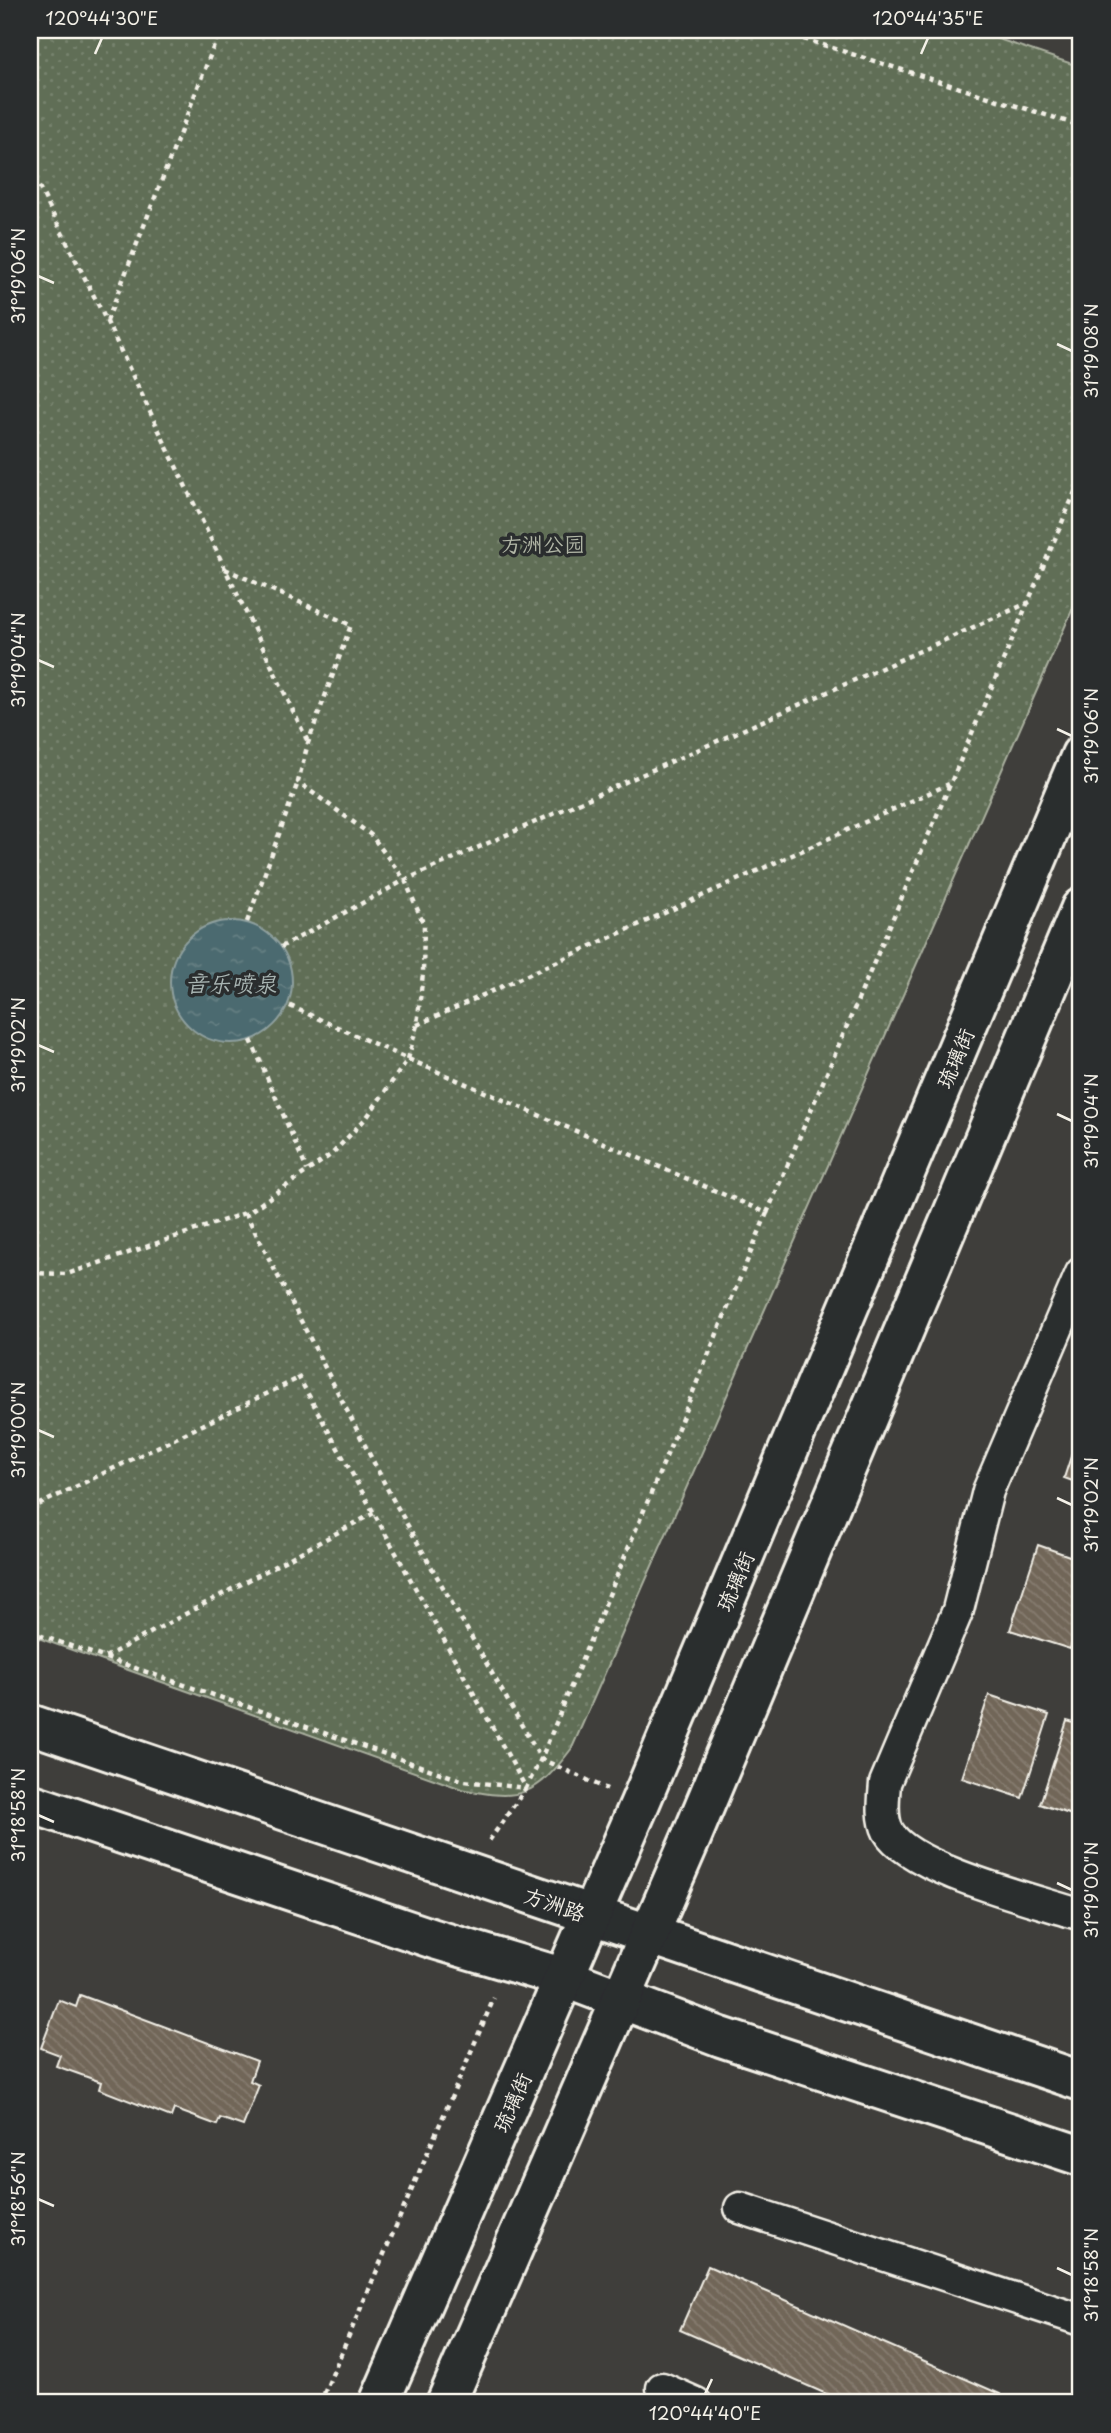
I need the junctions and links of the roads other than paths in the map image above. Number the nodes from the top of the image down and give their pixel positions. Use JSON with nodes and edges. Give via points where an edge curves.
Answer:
{"nodes":[{"id":1,"x":1081,"y":755,"type":"edge"},
{"id":2,"x":1081,"y":908,"type":"edge"},
{"id":3,"x":1081,"y":1273,"type":"edge"},
{"id":4,"x":30,"y":1724,"type":"edge"},
{"id":5,"x":30,"y":1803,"type":"edge"},
{"id":6,"x":1081,"y":1915,"type":"edge"},
{"id":7,"x":592,"y":1916,"type":"junction"},
{"id":8,"x":650,"y":1934,"type":"junction"},
{"id":9,"x":565,"y":1978,"type":"junction"},
{"id":10,"x":621,"y":1998,"type":"junction"},
{"id":11,"x":1081,"y":2081,"type":"edge"},
{"id":12,"x":1081,"y":2156,"type":"edge"},
{"id":13,"x":740,"y":2207,"type":"dead end"},
{"id":14,"x":1081,"y":2320,"type":"edge"},
{"id":15,"x":662,"y":2388,"type":"dead end"},
{"id":16,"x":379,"y":2403,"type":"edge"},
{"id":17,"x":446,"y":2403,"type":"edge"},
{"id":18,"x":696,"y":2403,"type":"edge"}],
"edges":[{"from":1,"to":7,"type":"main road","name":"琉璃街"},
{"from":2,"to":8,"type":"main road"},
{"from":3,"to":6,"type":"street","via":[[988,1491],[958,1610],[885,1783],[883,1806],[887,1829],[901,1848],[928,1864]]},
{"from":4,"to":7,"type":"main road","name":"方洲路"},
{"from":5,"to":9,"type":"main road","via":[[508,1964]]},
{"from":7,"to":8,"type":"main road","name":"方洲路"},
{"from":7,"to":9,"type":"main road","name":"琉璃街"},
{"from":8,"to":10,"type":"main road"},
{"from":8,"to":11,"type":"main road","name":"方洲路"},
{"from":9,"to":10,"type":"main road"},
{"from":9,"to":16,"type":"main road","name":"琉璃街"},
{"from":10,"to":12,"type":"main road","via":[[720,2037]]},
{"from":10,"to":17,"type":"main road"},
{"from":13,"to":14,"type":"street"},
{"from":15,"to":18,"type":"street"}]}
